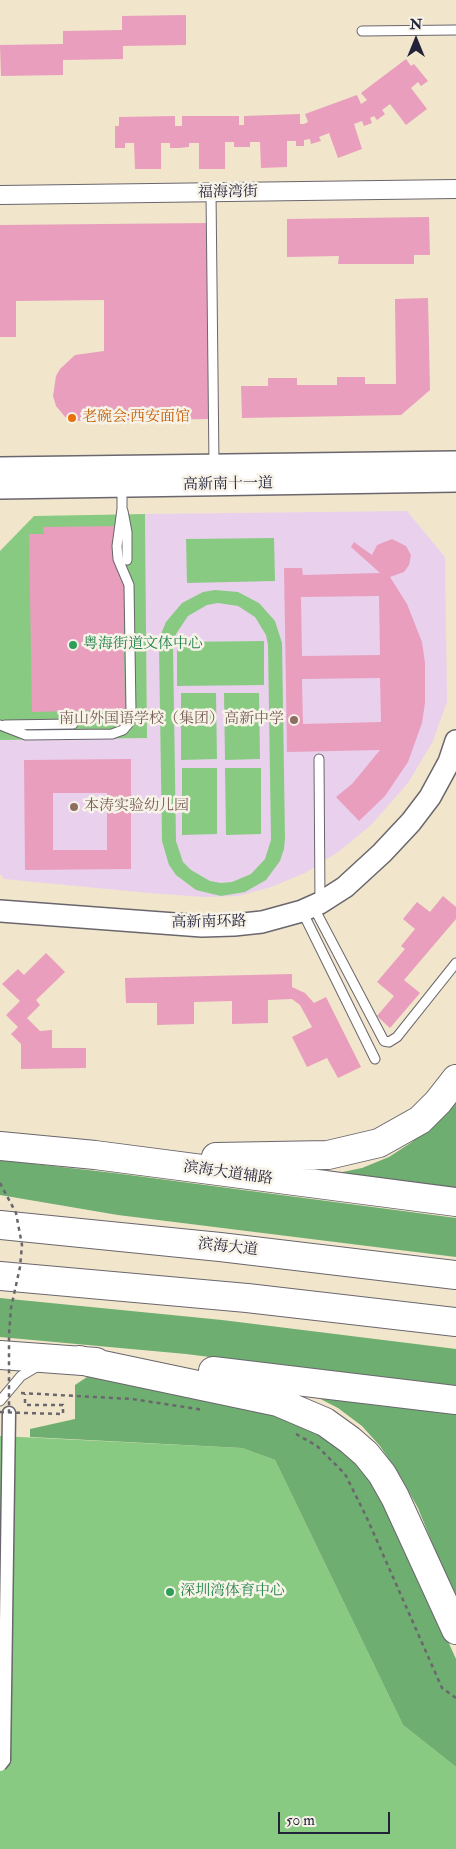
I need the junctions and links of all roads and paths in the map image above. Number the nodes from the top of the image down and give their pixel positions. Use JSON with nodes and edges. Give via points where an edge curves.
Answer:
{"nodes":[{"id":1,"x":456,"y":30,"type":"edge"},
{"id":2,"x":362,"y":31,"type":"dead end"},
{"id":3,"x":456,"y":189,"type":"edge"},
{"id":4,"x":211,"y":193,"type":"junction"},
{"id":5,"x":0,"y":195,"type":"edge"},
{"id":6,"x":456,"y":462,"type":"edge"},
{"id":7,"x":214,"y":465,"type":"junction"},
{"id":8,"x":0,"y":468,"type":"edge"},
{"id":9,"x":456,"y":481,"type":"edge"},
{"id":10,"x":122,"y":487,"type":"junction"},
{"id":11,"x":0,"y":488,"type":"edge"},
{"id":12,"x":122,"y":509,"type":"junction"},
{"id":13,"x":127,"y":560,"type":"dead end"},
{"id":14,"x":73,"y":724,"type":"dead end"},
{"id":15,"x":0,"y":725,"type":"edge"},
{"id":16,"x":456,"y":741,"type":"edge"},
{"id":17,"x":319,"y":759,"type":"dead end"},
{"id":18,"x":311,"y":907,"type":"junction"},
{"id":19,"x":0,"y":911,"type":"edge"},
{"id":20,"x":456,"y":963,"type":"edge"},
{"id":21,"x":375,"y":1059,"type":"dead end"},
{"id":22,"x":456,"y":1080,"type":"edge"},
{"id":23,"x":0,"y":1146,"type":"edge"},
{"id":24,"x":95,"y":1155,"type":"junction"},
{"id":25,"x":0,"y":1183,"type":"edge"},
{"id":26,"x":456,"y":1202,"type":"edge"},
{"id":27,"x":0,"y":1219,"type":"edge"},
{"id":28,"x":0,"y":1225,"type":"edge"},
{"id":29,"x":42,"y":1228,"type":"junction"},
{"id":30,"x":456,"y":1275,"type":"edge"},
{"id":31,"x":0,"y":1276,"type":"edge"},
{"id":32,"x":456,"y":1322,"type":"edge"},
{"id":33,"x":0,"y":1355,"type":"edge"},
{"id":34,"x":66,"y":1359,"type":"junction"},
{"id":35,"x":16,"y":1393,"type":"dead end"},
{"id":36,"x":25,"y":1394,"type":"junction"},
{"id":37,"x":456,"y":1400,"type":"edge"},
{"id":38,"x":0,"y":1401,"type":"edge"},
{"id":39,"x":206,"y":1410,"type":"dead end"},
{"id":40,"x":4,"y":1412,"type":"edge"},
{"id":41,"x":294,"y":1433,"type":"dead end"},
{"id":42,"x":456,"y":1630,"type":"edge"},
{"id":43,"x":456,"y":1698,"type":"edge"},
{"id":44,"x":0,"y":1765,"type":"edge"}],
"edges":[{"from":1,"to":2,"type":"lane"},
{"from":3,"to":4,"type":"street","name":"福海湾街"},
{"from":4,"to":5,"type":"street","name":"福海湾街"},
{"from":4,"to":7,"type":"lane"},
{"from":6,"to":7,"type":"street","name":"高新南十一道"},
{"from":7,"to":8,"type":"street","name":"高新南十一道"},
{"from":9,"to":10,"type":"street","name":"高新南十一道"},
{"from":10,"to":11,"type":"street","name":"高新南十一道"},
{"from":10,"to":12,"type":"lane"},
{"from":12,"to":13,"type":"lane","via":[[127,532]]},
{"from":12,"to":15,"type":"lane","via":[[117,546],[118,559],[130,592],[129,723],[123,730],[112,734],[26,735]]},
{"from":14,"to":15,"type":"lane"},
{"from":16,"to":18,"type":"street","name":"高新南环路","via":[[449,762],[411,822],[352,880]]},
{"from":17,"to":18,"type":"lane"},
{"from":18,"to":19,"type":"street","name":"高新南环路","via":[[262,922],[202,926]]},
{"from":18,"to":20,"type":"lane","via":[[384,1041],[389,1042],[397,1036]]},
{"from":18,"to":21,"type":"lane"},
{"from":22,"to":24,"type":"main road","via":[[420,1120],[379,1143],[353,1151],[296,1157]]},
{"from":23,"to":24,"type":"main road","name":"滨海大道辅路"},
{"from":24,"to":26,"type":"main road","name":"滨海大道辅路"},
{"from":25,"to":40,"type":"path","bridge":true,"via":[[16,1213],[22,1245],[11,1308]]},
{"from":27,"to":29,"type":"main road"},
{"from":28,"to":29,"type":"main road","name":"滨海大道"},
{"from":29,"to":30,"type":"main road","name":"滨海大道"},
{"from":31,"to":32,"type":"main road","via":[[247,1298]]},
{"from":33,"to":34,"type":"main road"},
{"from":34,"to":37,"type":"main road","via":[[231,1373]]},
{"from":34,"to":38,"type":"lane","via":[[21,1376]]},
{"from":34,"to":42,"type":"main road","via":[[278,1402],[325,1422],[350,1440],[382,1474]]},
{"from":35,"to":36,"type":"path"},
{"from":36,"to":39,"type":"path","via":[[132,1399]]},
{"from":36,"to":40,"type":"path","bridge":true,"via":[[25,1405],[63,1405],[63,1414]]},
{"from":40,"to":44,"type":"street","bridge":true,"via":[[4,1760]]},
{"from":41,"to":43,"type":"path","via":[[317,1446],[345,1474],[442,1688]]}]}
